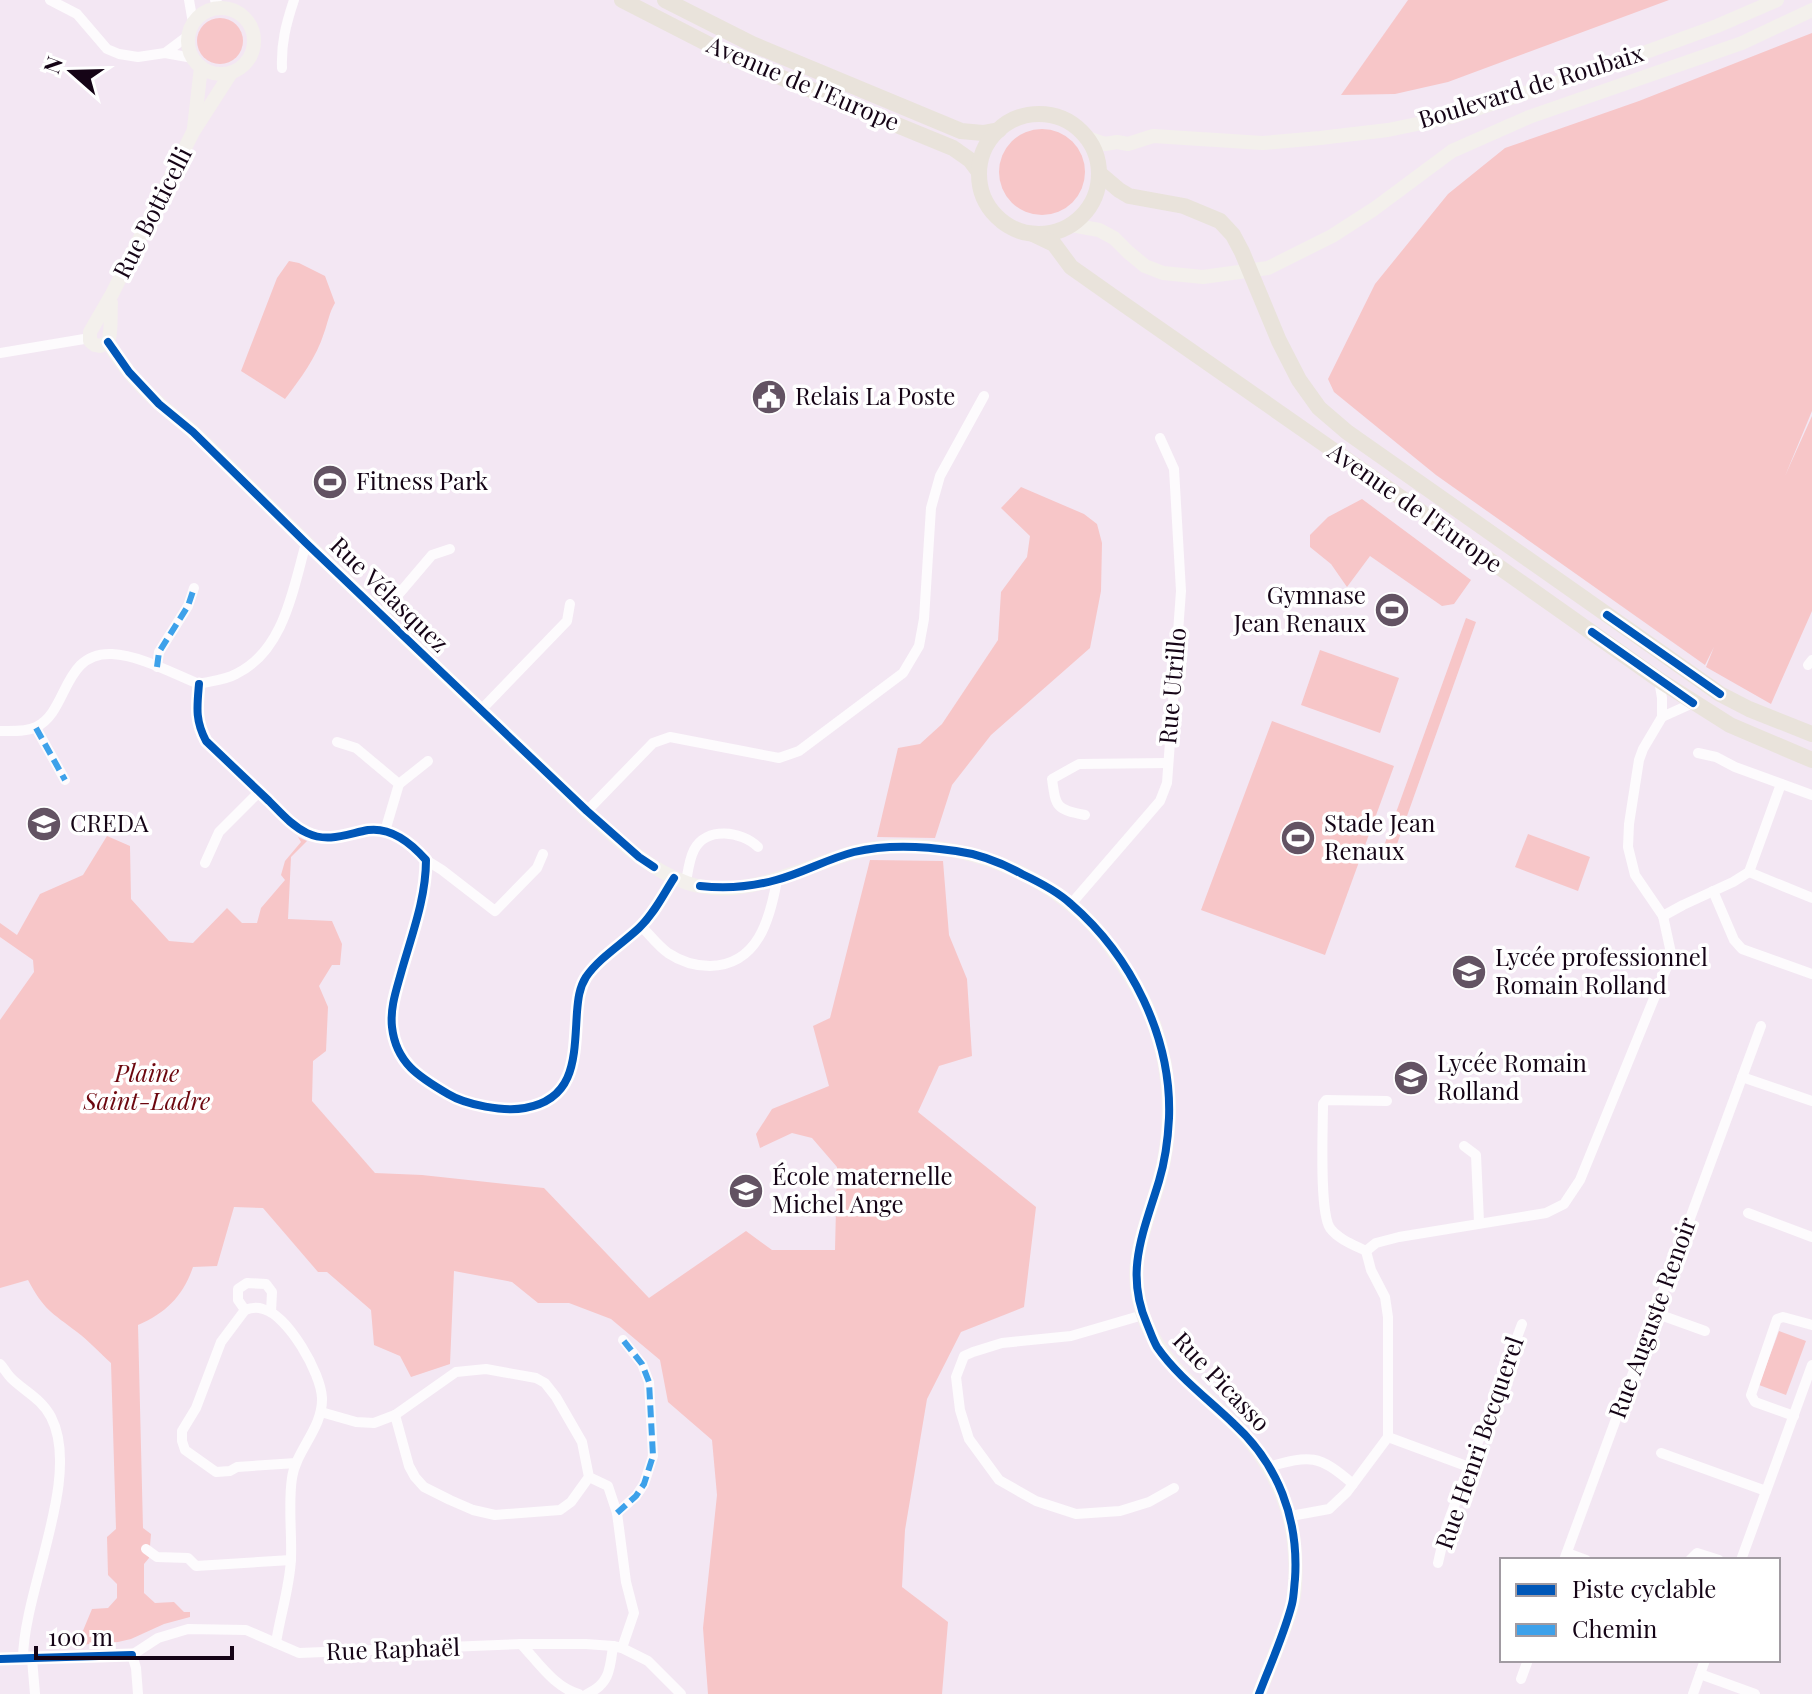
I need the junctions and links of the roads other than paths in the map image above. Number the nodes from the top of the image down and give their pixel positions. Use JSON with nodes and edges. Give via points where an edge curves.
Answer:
{"nodes":[{"id":1,"x":50,"y":0,"type":"edge"},
{"id":2,"x":189,"y":0,"type":"edge"},
{"id":3,"x":294,"y":0,"type":"edge"},
{"id":4,"x":622,"y":0,"type":"edge"},
{"id":5,"x":665,"y":0,"type":"edge"},
{"id":6,"x":1777,"y":0,"type":"edge"},
{"id":7,"x":218,"y":4,"type":"edge"},
{"id":8,"x":1812,"y":10,"type":"edge"},
{"id":9,"x":191,"y":29,"type":"junction"},
{"id":10,"x":165,"y":53,"type":"junction"},
{"id":11,"x":197,"y":63,"type":"junction"},
{"id":12,"x":282,"y":68,"type":"dead end"},
{"id":13,"x":231,"y":73,"type":"junction"},
{"id":14,"x":999,"y":130,"type":"junction"},
{"id":15,"x":193,"y":132,"type":"junction"},
{"id":16,"x":1088,"y":138,"type":"junction"},
{"id":17,"x":979,"y":172,"type":"junction"},
{"id":18,"x":1099,"y":173,"type":"junction"},
{"id":19,"x":1071,"y":225,"type":"junction"},
{"id":20,"x":1033,"y":234,"type":"junction"},
{"id":21,"x":112,"y":294,"type":"junction"},
{"id":22,"x":91,"y":333,"type":"junction"},
{"id":23,"x":109,"y":337,"type":"junction"},
{"id":24,"x":0,"y":353,"type":"edge"},
{"id":25,"x":984,"y":396,"type":"dead end"},
{"id":26,"x":1160,"y":438,"type":"dead end"},
{"id":27,"x":306,"y":543,"type":"junction"},
{"id":28,"x":450,"y":549,"type":"dead end"},
{"id":29,"x":194,"y":588,"type":"dead end"},
{"id":30,"x":570,"y":604,"type":"dead end"},
{"id":31,"x":381,"y":615,"type":"junction"},
{"id":32,"x":157,"y":667,"type":"junction"},
{"id":33,"x":1659,"y":680,"type":"junction"},
{"id":34,"x":199,"y":684,"type":"junction"},
{"id":35,"x":1693,"y":703,"type":"junction"},
{"id":36,"x":481,"y":710,"type":"junction"},
{"id":37,"x":1662,"y":717,"type":"junction"},
{"id":38,"x":36,"y":728,"type":"junction"},
{"id":39,"x":0,"y":731,"type":"edge"},
{"id":40,"x":1812,"y":734,"type":"edge"},
{"id":41,"x":337,"y":742,"type":"dead end"},
{"id":42,"x":1698,"y":753,"type":"dead end"},
{"id":43,"x":1812,"y":760,"type":"edge"},
{"id":44,"x":428,"y":761,"type":"dead end"},
{"id":45,"x":1167,"y":763,"type":"junction"},
{"id":46,"x":65,"y":780,"type":"dead end"},
{"id":47,"x":399,"y":784,"type":"junction"},
{"id":48,"x":1781,"y":784,"type":"junction"},
{"id":49,"x":259,"y":792,"type":"junction"},
{"id":50,"x":1812,"y":795,"type":"edge"},
{"id":51,"x":587,"y":811,"type":"junction"},
{"id":52,"x":1085,"y":815,"type":"dead end"},
{"id":53,"x":385,"y":831,"type":"junction"},
{"id":54,"x":758,"y":847,"type":"dead end"},
{"id":55,"x":543,"y":854,"type":"dead end"},
{"id":56,"x":426,"y":860,"type":"junction"},
{"id":57,"x":205,"y":863,"type":"dead end"},
{"id":58,"x":1749,"y":872,"type":"junction"},
{"id":59,"x":680,"y":880,"type":"junction"},
{"id":60,"x":777,"y":880,"type":"junction"},
{"id":61,"x":1713,"y":891,"type":"junction"},
{"id":62,"x":1812,"y":898,"type":"edge"},
{"id":63,"x":1071,"y":904,"type":"junction"},
{"id":64,"x":1663,"y":916,"type":"junction"},
{"id":65,"x":641,"y":926,"type":"junction"},
{"id":66,"x":1812,"y":974,"type":"edge"},
{"id":67,"x":1761,"y":1026,"type":"dead end"},
{"id":68,"x":1742,"y":1077,"type":"junction"},
{"id":69,"x":1387,"y":1101,"type":"dead end"},
{"id":70,"x":1812,"y":1101,"type":"edge"},
{"id":71,"x":1464,"y":1146,"type":"dead end"},
{"id":72,"x":1748,"y":1213,"type":"dead end"},
{"id":73,"x":1479,"y":1222,"type":"junction"},
{"id":74,"x":1812,"y":1237,"type":"edge"},
{"id":75,"x":1366,"y":1251,"type":"junction"},
{"id":76,"x":271,"y":1312,"type":"junction"},
{"id":77,"x":242,"y":1313,"type":"junction"},
{"id":78,"x":1655,"y":1313,"type":"junction"},
{"id":79,"x":1143,"y":1315,"type":"junction"},
{"id":80,"x":1522,"y":1324,"type":"dead end"},
{"id":81,"x":1812,"y":1325,"type":"edge"},
{"id":82,"x":1705,"y":1331,"type":"dead end"},
{"id":83,"x":623,"y":1340,"type":"dead end"},
{"id":84,"x":0,"y":1364,"type":"edge"},
{"id":85,"x":1812,"y":1365,"type":"edge"},
{"id":86,"x":321,"y":1412,"type":"junction"},
{"id":87,"x":395,"y":1415,"type":"junction"},
{"id":88,"x":1794,"y":1416,"type":"junction"},
{"id":89,"x":1388,"y":1437,"type":"junction"},
{"id":90,"x":1661,"y":1453,"type":"dead end"},
{"id":91,"x":296,"y":1463,"type":"junction"},
{"id":92,"x":1268,"y":1467,"type":"junction"},
{"id":93,"x":1469,"y":1467,"type":"junction"},
{"id":94,"x":589,"y":1477,"type":"junction"},
{"id":95,"x":1353,"y":1484,"type":"junction"},
{"id":96,"x":1174,"y":1488,"type":"dead end"},
{"id":97,"x":1766,"y":1491,"type":"junction"},
{"id":98,"x":617,"y":1513,"type":"junction"},
{"id":99,"x":1291,"y":1516,"type":"junction"},
{"id":100,"x":146,"y":1549,"type":"dead end"},
{"id":101,"x":1566,"y":1557,"type":"edge"},
{"id":102,"x":1692,"y":1558,"type":"edge"},
{"id":103,"x":1713,"y":1558,"type":"edge"},
{"id":104,"x":1742,"y":1558,"type":"edge"},
{"id":105,"x":291,"y":1560,"type":"junction"},
{"id":106,"x":1438,"y":1563,"type":"dead end"},
{"id":107,"x":276,"y":1643,"type":"junction"},
{"id":108,"x":521,"y":1644,"type":"junction"},
{"id":109,"x":618,"y":1647,"type":"junction"},
{"id":110,"x":132,"y":1655,"type":"junction"},
{"id":111,"x":27,"y":1658,"type":"junction"},
{"id":112,"x":0,"y":1659,"type":"edge"},
{"id":113,"x":1527,"y":1662,"type":"edge"},
{"id":114,"x":1704,"y":1662,"type":"edge"},
{"id":115,"x":1700,"y":1674,"type":"junction"},
{"id":116,"x":1521,"y":1679,"type":"dead end"},
{"id":117,"x":35,"y":1694,"type":"edge"},
{"id":118,"x":138,"y":1694,"type":"edge"},
{"id":119,"x":579,"y":1694,"type":"edge"},
{"id":120,"x":587,"y":1694,"type":"edge"},
{"id":121,"x":681,"y":1694,"type":"edge"},
{"id":122,"x":1259,"y":1694,"type":"edge"},
{"id":123,"x":1693,"y":1694,"type":"edge"},
{"id":124,"x":1755,"y":1694,"type":"edge"}],
"edges":[{"from":1,"to":10,"type":"street","via":[[77,14],[107,49],[128,57]]},
{"from":2,"to":9,"type":"street"},
{"from":3,"to":12,"type":"street","via":[[284,29]]},
{"from":4,"to":17,"type":"main road","name":"Avenue de l'Europe","via":[[741,61],[953,148]]},
{"from":5,"to":14,"type":"main road","name":"Avenue de l'Europe","via":[[752,44],[961,131]]},
{"from":6,"to":16,"type":"street","name":"Boulevard de Roubaix","via":[[1612,64],[1451,117],[1388,130],[1263,143],[1153,136],[1105,144]]},
{"from":7,"to":9,"type":"street"},
{"from":7,"to":13,"type":"street","via":[[246,19],[254,36],[248,61]]},
{"from":8,"to":19,"type":"street","name":"Boulevard de Roubaix","via":[[1742,43],[1529,117],[1452,151],[1332,236],[1268,268],[1203,277],[1163,273],[1145,266],[1099,230]]},
{"from":9,"to":10,"type":"street"},
{"from":9,"to":11,"type":"street","via":[[189,51]]},
{"from":10,"to":11,"type":"street"},
{"from":11,"to":13,"type":"street","via":[[215,74]]},
{"from":11,"to":15,"type":"street","name":"Rue Botticelli"},
{"from":13,"to":15,"type":"street","name":"Rue Botticelli"},
{"from":14,"to":16,"type":"main road","via":[[1028,115],[1051,115]]},
{"from":14,"to":17,"type":"main road","via":[[985,149]]},
{"from":15,"to":21,"type":"street","name":"Rue Botticelli"},
{"from":16,"to":18,"type":"main road"},
{"from":17,"to":20,"type":"main road","via":[[983,195],[997,218]]},
{"from":18,"to":19,"type":"main road","via":[[1095,197]]},
{"from":18,"to":40,"type":"main road","name":"Avenue de l'Europe","via":[[1129,196],[1184,206],[1220,221],[1242,252],[1299,380],[1319,408],[1347,432],[1720,694]]},
{"from":19,"to":20,"type":"main road"},
{"from":20,"to":33,"type":"main road","name":"Avenue de l'Europe","via":[[1054,244],[1071,267]]},
{"from":21,"to":22,"type":"street","name":"Rue Botticelli"},
{"from":21,"to":23,"type":"street","name":"Rue Botticelli"},
{"from":22,"to":23,"type":"street","via":[[98,346]]},
{"from":22,"to":24,"type":"street"},
{"from":23,"to":27,"type":"street","name":"Rue Vélasquez","via":[[129,372],[159,404]]},
{"from":25,"to":51,"type":"street","via":[[940,476],[931,508],[919,646],[903,673],[799,751],[779,758],[670,737],[653,743]]},
{"from":26,"to":45,"type":"street","name":"Rue Utrillo","via":[[1174,469],[1181,591]]},
{"from":27,"to":31,"type":"street","name":"Rue Vélasquez"},
{"from":27,"to":34,"type":"street","via":[[287,609],[264,653],[234,676]]},
{"from":28,"to":31,"type":"street","via":[[432,555]]},
{"from":29,"to":32,"type":"street","via":[[159,652]]},
{"from":30,"to":36,"type":"street","via":[[567,621]]},
{"from":31,"to":36,"type":"street","name":"Rue Vélasquez"},
{"from":32,"to":34,"type":"street"},
{"from":32,"to":38,"type":"street","via":[[110,654],[78,665],[49,716]]},
{"from":33,"to":35,"type":"main road","name":"Avenue de l'Europe"},
{"from":33,"to":37,"type":"street"},
{"from":34,"to":49,"type":"street","via":[[198,726],[206,741]]},
{"from":35,"to":37,"type":"street"},
{"from":35,"to":43,"type":"main road","name":"Avenue de l'Europe"},
{"from":36,"to":51,"type":"street","name":"Rue Vélasquez"},
{"from":37,"to":64,"type":"street","via":[[1639,760],[1628,847],[1635,875]]},
{"from":38,"to":39,"type":"street"},
{"from":38,"to":46,"type":"street"},
{"from":41,"to":47,"type":"street","via":[[356,748]]},
{"from":42,"to":48,"type":"street"},
{"from":44,"to":47,"type":"street"},
{"from":45,"to":52,"type":"street","via":[[1079,764],[1052,779],[1055,800],[1064,811]]},
{"from":45,"to":63,"type":"street","name":"Rue Utrillo","via":[[1160,801]]},
{"from":47,"to":53,"type":"street"},
{"from":48,"to":50,"type":"street"},
{"from":48,"to":58,"type":"street"},
{"from":49,"to":53,"type":"street","via":[[296,827],[317,837]]},
{"from":49,"to":57,"type":"street","via":[[219,832]]},
{"from":51,"to":59,"type":"street","name":"Rue Vélasquez","via":[[639,857]]},
{"from":53,"to":56,"type":"street"},
{"from":54,"to":59,"type":"street","via":[[738,835],[713,834],[695,847]]},
{"from":55,"to":56,"type":"street","via":[[537,868],[495,911]]},
{"from":56,"to":65,"type":"street","via":[[392,1022],[398,1052],[407,1064],[453,1097],[514,1110],[551,1099],[573,1068],[584,979]]},
{"from":58,"to":61,"type":"street"},
{"from":58,"to":62,"type":"street"},
{"from":59,"to":60,"type":"street","name":"Rue Picasso","via":[[734,888]]},
{"from":59,"to":65,"type":"street"},
{"from":60,"to":63,"type":"street","name":"Rue Picasso","via":[[855,852],[917,847],[959,851],[1004,864]]},
{"from":60,"to":65,"type":"street","via":[[759,939],[742,958],[721,966],[685,962],[667,953]]},
{"from":61,"to":64,"type":"street"},
{"from":61,"to":66,"type":"street","via":[[1742,949]]},
{"from":63,"to":79,"type":"street","name":"Rue Picasso","via":[[1105,939],[1133,980],[1163,1054],[1169,1119],[1160,1178],[1137,1251]]},
{"from":64,"to":73,"type":"street","via":[[1671,953],[1668,964],[1573,1192],[1546,1213]]},
{"from":67,"to":68,"type":"street","name":"Rue Auguste Renoir"},
{"from":68,"to":70,"type":"street"},
{"from":68,"to":78,"type":"street","name":"Rue Auguste Renoir"},
{"from":69,"to":75,"type":"street","via":[[1330,1099],[1323,1104],[1325,1220],[1339,1237]]},
{"from":71,"to":73,"type":"street","via":[[1476,1155]]},
{"from":72,"to":74,"type":"street"},
{"from":73,"to":75,"type":"street","via":[[1381,1241]]},
{"from":75,"to":89,"type":"street","via":[[1388,1317]]},
{"from":76,"to":77,"type":"street"},
{"from":76,"to":77,"type":"street","via":[[272,1292],[266,1284],[247,1283],[238,1289]]},
{"from":76,"to":86,"type":"street","via":[[310,1358],[322,1395]]},
{"from":77,"to":91,"type":"street","via":[[221,1342],[182,1431],[185,1450],[216,1472]]},
{"from":78,"to":82,"type":"street"},
{"from":78,"to":101,"type":"street","name":"Rue Auguste Renoir"},
{"from":79,"to":92,"type":"street","name":"Rue Picasso","via":[[1156,1345],[1240,1429]]},
{"from":79,"to":96,"type":"street","via":[[1071,1336],[1002,1343],[964,1356],[956,1377],[960,1410],[969,1439],[999,1480],[1036,1501],[1076,1514],[1120,1511]]},
{"from":80,"to":93,"type":"street","name":"Rue Henri Becquerel"},
{"from":81,"to":88,"type":"street","via":[[1777,1319],[1751,1395],[1755,1402]]},
{"from":83,"to":98,"type":"street","via":[[649,1382],[653,1456],[644,1484]]},
{"from":84,"to":111,"type":"street","via":[[51,1416],[60,1446],[58,1493],[26,1623]]},
{"from":85,"to":88,"type":"street"},
{"from":86,"to":87,"type":"street","via":[[374,1423]]},
{"from":86,"to":91,"type":"street"},
{"from":87,"to":94,"type":"street","via":[[415,1477],[424,1487],[473,1510],[495,1515],[560,1510]]},
{"from":87,"to":94,"type":"street","via":[[456,1372],[486,1369],[536,1378],[556,1397],[582,1442]]},
{"from":88,"to":97,"type":"street"},
{"from":89,"to":93,"type":"street"},
{"from":89,"to":95,"type":"street"},
{"from":90,"to":97,"type":"street"},
{"from":91,"to":105,"type":"street"},
{"from":92,"to":95,"type":"street","via":[[1317,1460]]},
{"from":92,"to":99,"type":"street","name":"Rue Picasso"},
{"from":93,"to":106,"type":"street","name":"Rue Henri Becquerel"},
{"from":94,"to":98,"type":"street","via":[[608,1486]]},
{"from":95,"to":99,"type":"street","via":[[1329,1509]]},
{"from":97,"to":104,"type":"street"},
{"from":98,"to":109,"type":"street","via":[[634,1613]]},
{"from":99,"to":122,"type":"street","name":"Rue Picasso","via":[[1293,1601]]},
{"from":100,"to":105,"type":"street","via":[[157,1557],[188,1558],[196,1566]]},
{"from":102,"to":103,"type":"street","via":[[1697,1553]]},
{"from":105,"to":107,"type":"street"},
{"from":107,"to":108,"type":"street","name":"Rue Raphaël","via":[[299,1653]]},
{"from":107,"to":110,"type":"street","name":"Rue Raphaël","via":[[246,1630],[188,1629],[158,1638]]},
{"from":108,"to":109,"type":"street","name":"Rue Raphaël"},
{"from":108,"to":119,"type":"street","via":[[559,1685]]},
{"from":109,"to":120,"type":"street","via":[[605,1682]]},
{"from":109,"to":121,"type":"street","name":"Rue Raphaël","via":[[648,1661]]},
{"from":110,"to":111,"type":"street"},
{"from":110,"to":118,"type":"street"},
{"from":111,"to":112,"type":"street"},
{"from":111,"to":117,"type":"street"},
{"from":113,"to":116,"type":"street"},
{"from":114,"to":115,"type":"street"},
{"from":115,"to":123,"type":"street"},
{"from":115,"to":124,"type":"street"}]}
